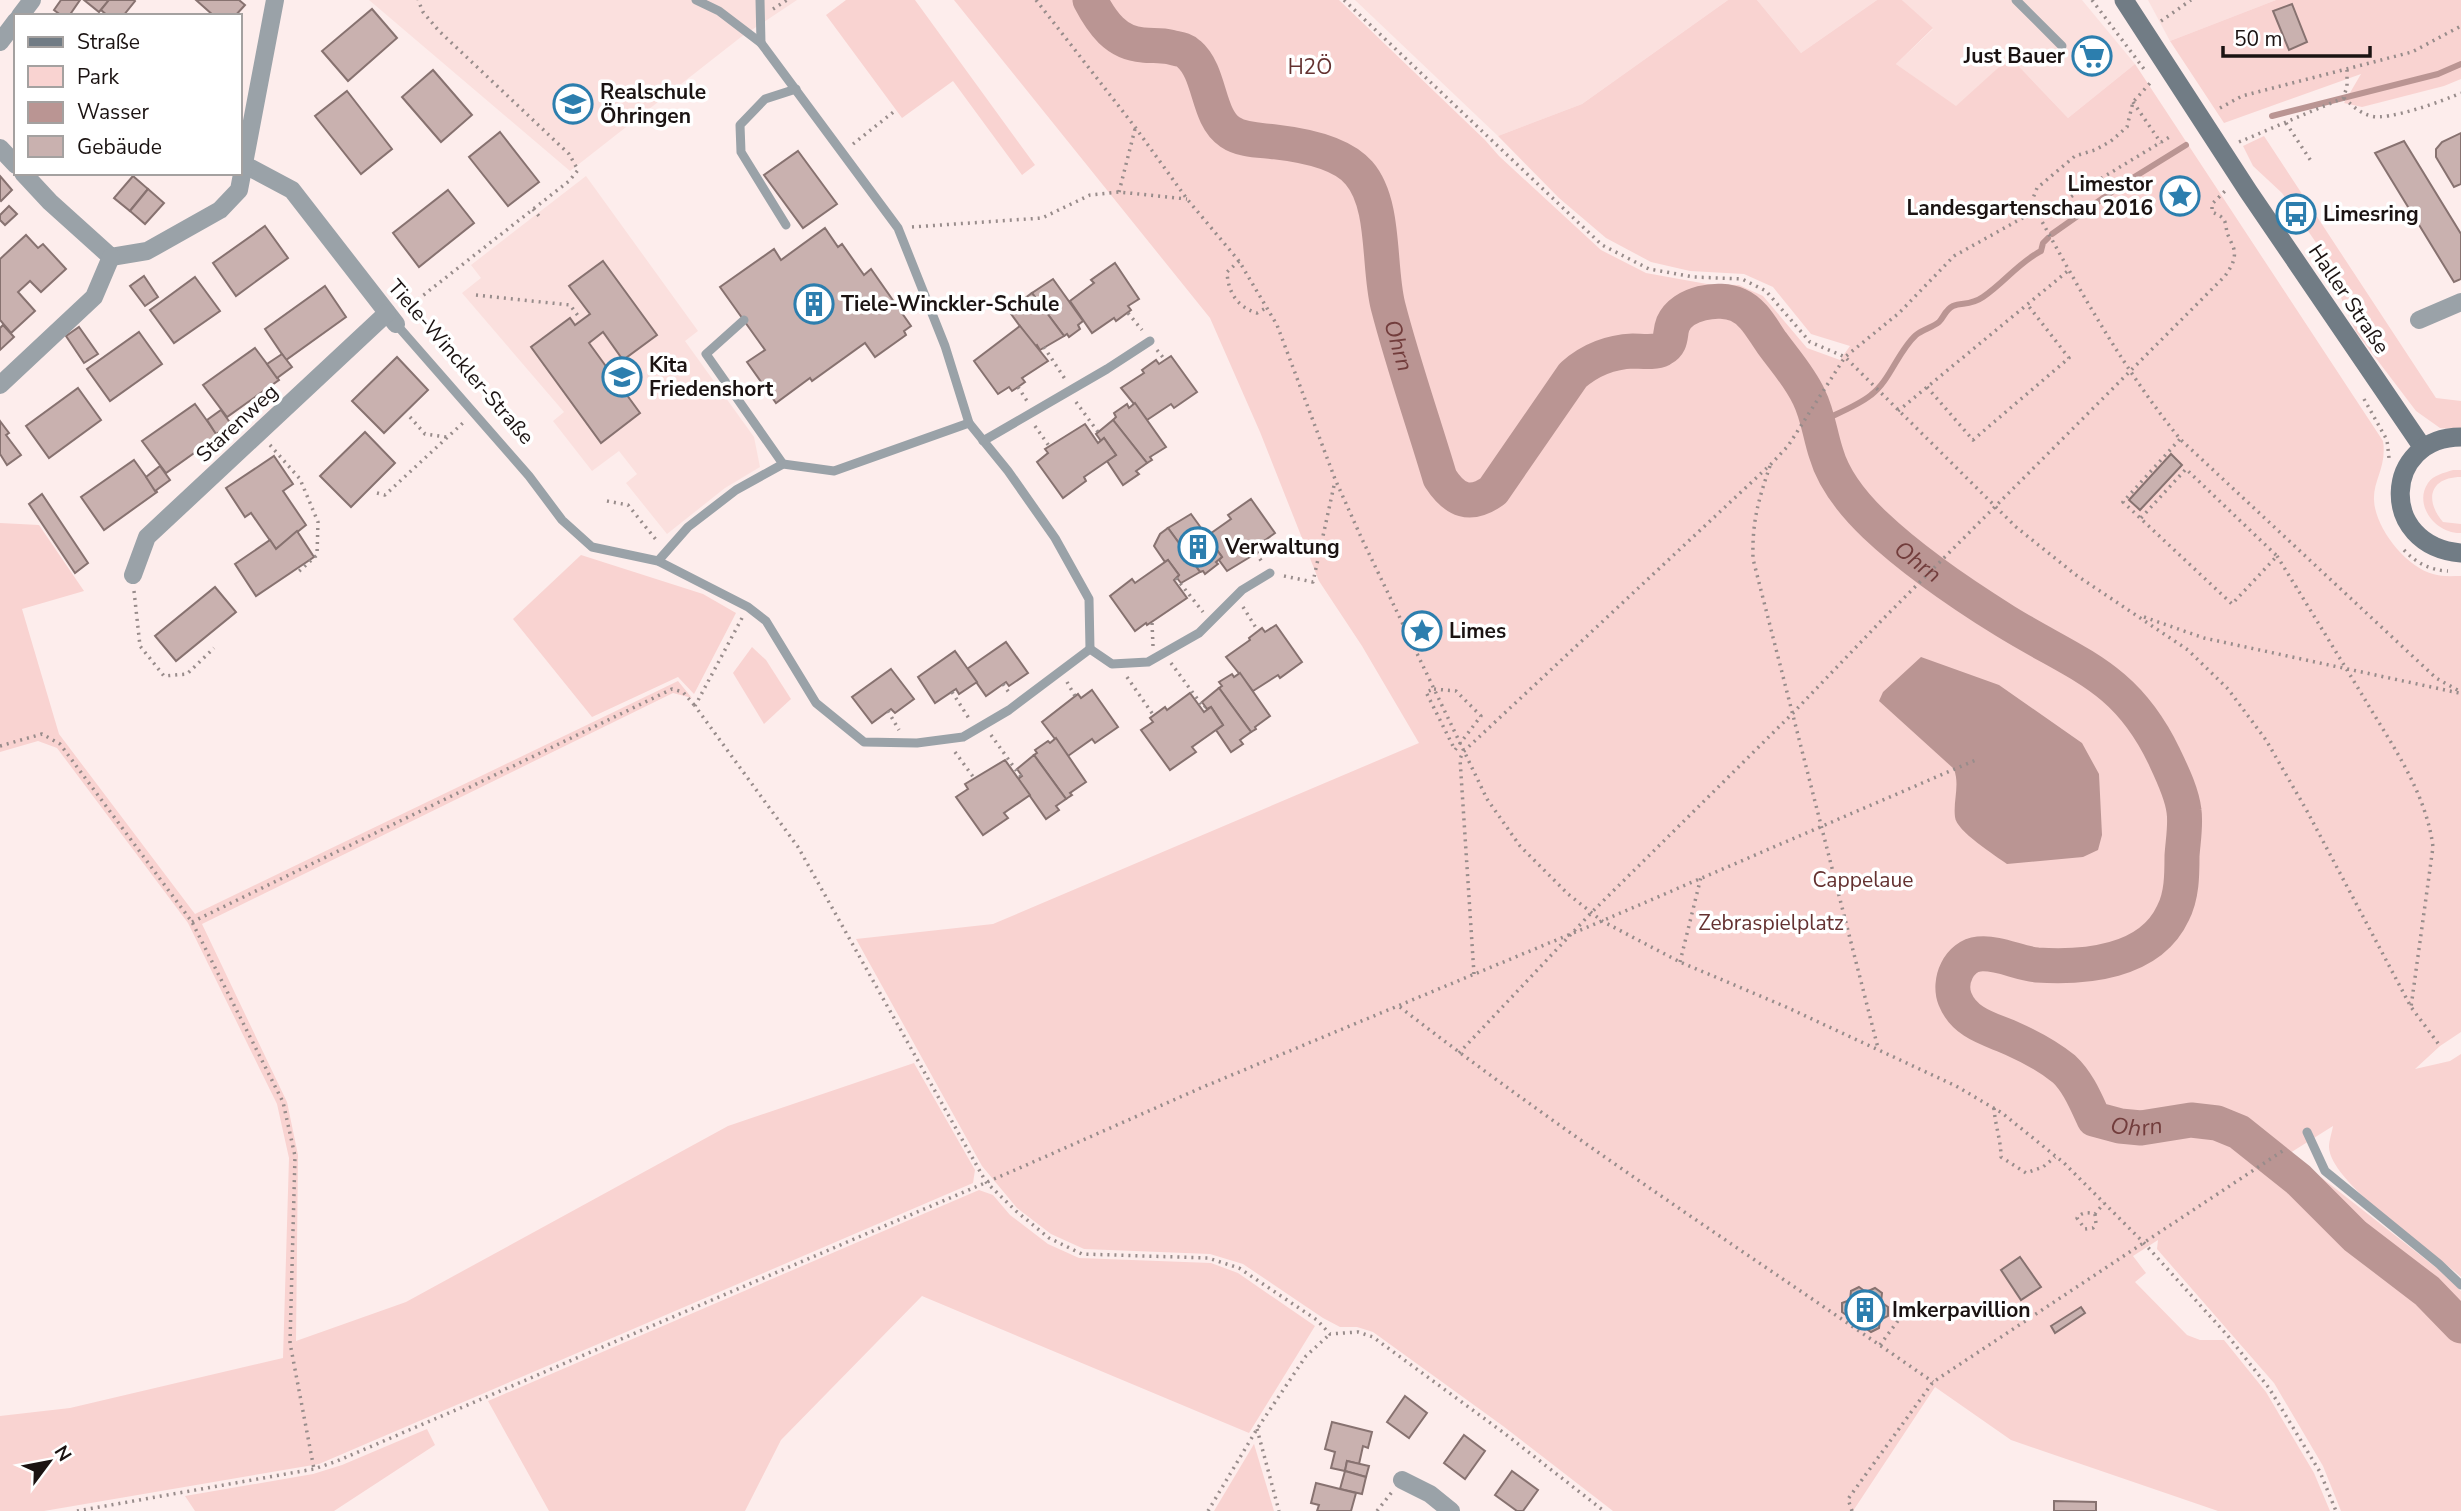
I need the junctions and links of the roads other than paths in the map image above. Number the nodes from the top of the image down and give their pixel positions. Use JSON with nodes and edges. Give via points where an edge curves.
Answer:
{"nodes":[{"id":1,"x":275,"y":0,"type":"edge"},
{"id":2,"x":696,"y":0,"type":"edge"},
{"id":3,"x":760,"y":0,"type":"edge"},
{"id":4,"x":2016,"y":0,"type":"edge"},
{"id":5,"x":2124,"y":0,"type":"edge"},
{"id":6,"x":14,"y":24,"type":"edge"},
{"id":7,"x":0,"y":42,"type":"edge"},
{"id":8,"x":761,"y":43,"type":"junction"},
{"id":9,"x":2062,"y":46,"type":"dead end"},
{"id":10,"x":796,"y":89,"type":"junction"},
{"id":11,"x":0,"y":148,"type":"edge"},
{"id":12,"x":14,"y":163,"type":"edge"},
{"id":13,"x":242,"y":163,"type":"edge"},
{"id":14,"x":25,"y":175,"type":"edge"},
{"id":15,"x":241,"y":175,"type":"edge"},
{"id":16,"x":786,"y":225,"type":"dead end"},
{"id":17,"x":111,"y":257,"type":"junction"},
{"id":18,"x":2461,"y":302,"type":"edge"},
{"id":19,"x":392,"y":318,"type":"junction"},
{"id":20,"x":744,"y":320,"type":"dead end"},
{"id":21,"x":2419,"y":320,"type":"dead end"},
{"id":22,"x":1150,"y":341,"type":"road end"},
{"id":23,"x":0,"y":385,"type":"edge"},
{"id":24,"x":969,"y":423,"type":"junction"},
{"id":25,"x":2461,"y":437,"type":"edge"},
{"id":26,"x":983,"y":441,"type":"junction"},
{"id":27,"x":2423,"y":448,"type":"junction"},
{"id":28,"x":783,"y":464,"type":"junction"},
{"id":29,"x":2461,"y":553,"type":"edge"},
{"id":30,"x":658,"y":561,"type":"junction"},
{"id":31,"x":1270,"y":573,"type":"road end"},
{"id":32,"x":133,"y":575,"type":"road end"},
{"id":33,"x":1090,"y":649,"type":"junction"},
{"id":34,"x":2307,"y":1132,"type":"dead end"},
{"id":35,"x":2461,"y":1285,"type":"edge"},
{"id":36,"x":1402,"y":1480,"type":"dead end"},
{"id":37,"x":1451,"y":1511,"type":"edge"}],
"edges":[{"from":1,"to":13,"type":"street"},
{"from":2,"to":8,"type":"lane","via":[[719,11]]},
{"from":3,"to":8,"type":"lane"},
{"from":4,"to":9,"type":"lane"},
{"from":5,"to":27,"type":"main road","name":"Haller Straße"},
{"from":6,"to":7,"type":"street"},
{"from":8,"to":10,"type":"lane"},
{"from":10,"to":16,"type":"lane","via":[[765,99],[740,125],[741,152]]},
{"from":10,"to":24,"type":"lane","via":[[898,228],[945,346]]},
{"from":11,"to":12,"type":"street"},
{"from":13,"to":19,"type":"street","name":"Tiele-Winckler-Straße","via":[[292,190]]},
{"from":14,"to":17,"type":"street"},
{"from":15,"to":17,"type":"street","via":[[239,190],[220,211],[147,251]]},
{"from":17,"to":23,"type":"street","via":[[94,297]]},
{"from":18,"to":21,"type":"street"},
{"from":19,"to":30,"type":"lane","name":"Tiele-Winckler-Straße","via":[[562,520],[592,547]]},
{"from":19,"to":32,"type":"street","name":"Starenweg","via":[[147,537]]},
{"from":20,"to":28,"type":"lane","via":[[706,354]]},
{"from":22,"to":26,"type":"lane"},
{"from":24,"to":26,"type":"lane"},
{"from":24,"to":28,"type":"lane","via":[[834,471]]},
{"from":25,"to":27,"type":"main road","via":[[2440,439]]},
{"from":26,"to":33,"type":"lane","via":[[1055,538],[1089,599]]},
{"from":27,"to":29,"type":"main road","via":[[2402,478],[2403,515],[2427,544]]},
{"from":28,"to":30,"type":"lane","via":[[736,490],[688,527]]},
{"from":30,"to":33,"type":"lane","name":"Tiele-Winckler-Straße","via":[[766,621],[816,703],[864,742],[917,743],[963,737],[1009,710]]},
{"from":31,"to":33,"type":"lane","via":[[1242,590],[1199,633],[1148,662],[1112,664]]},
{"from":34,"to":35,"type":"lane","via":[[2325,1171]]},
{"from":36,"to":37,"type":"street"}]}
